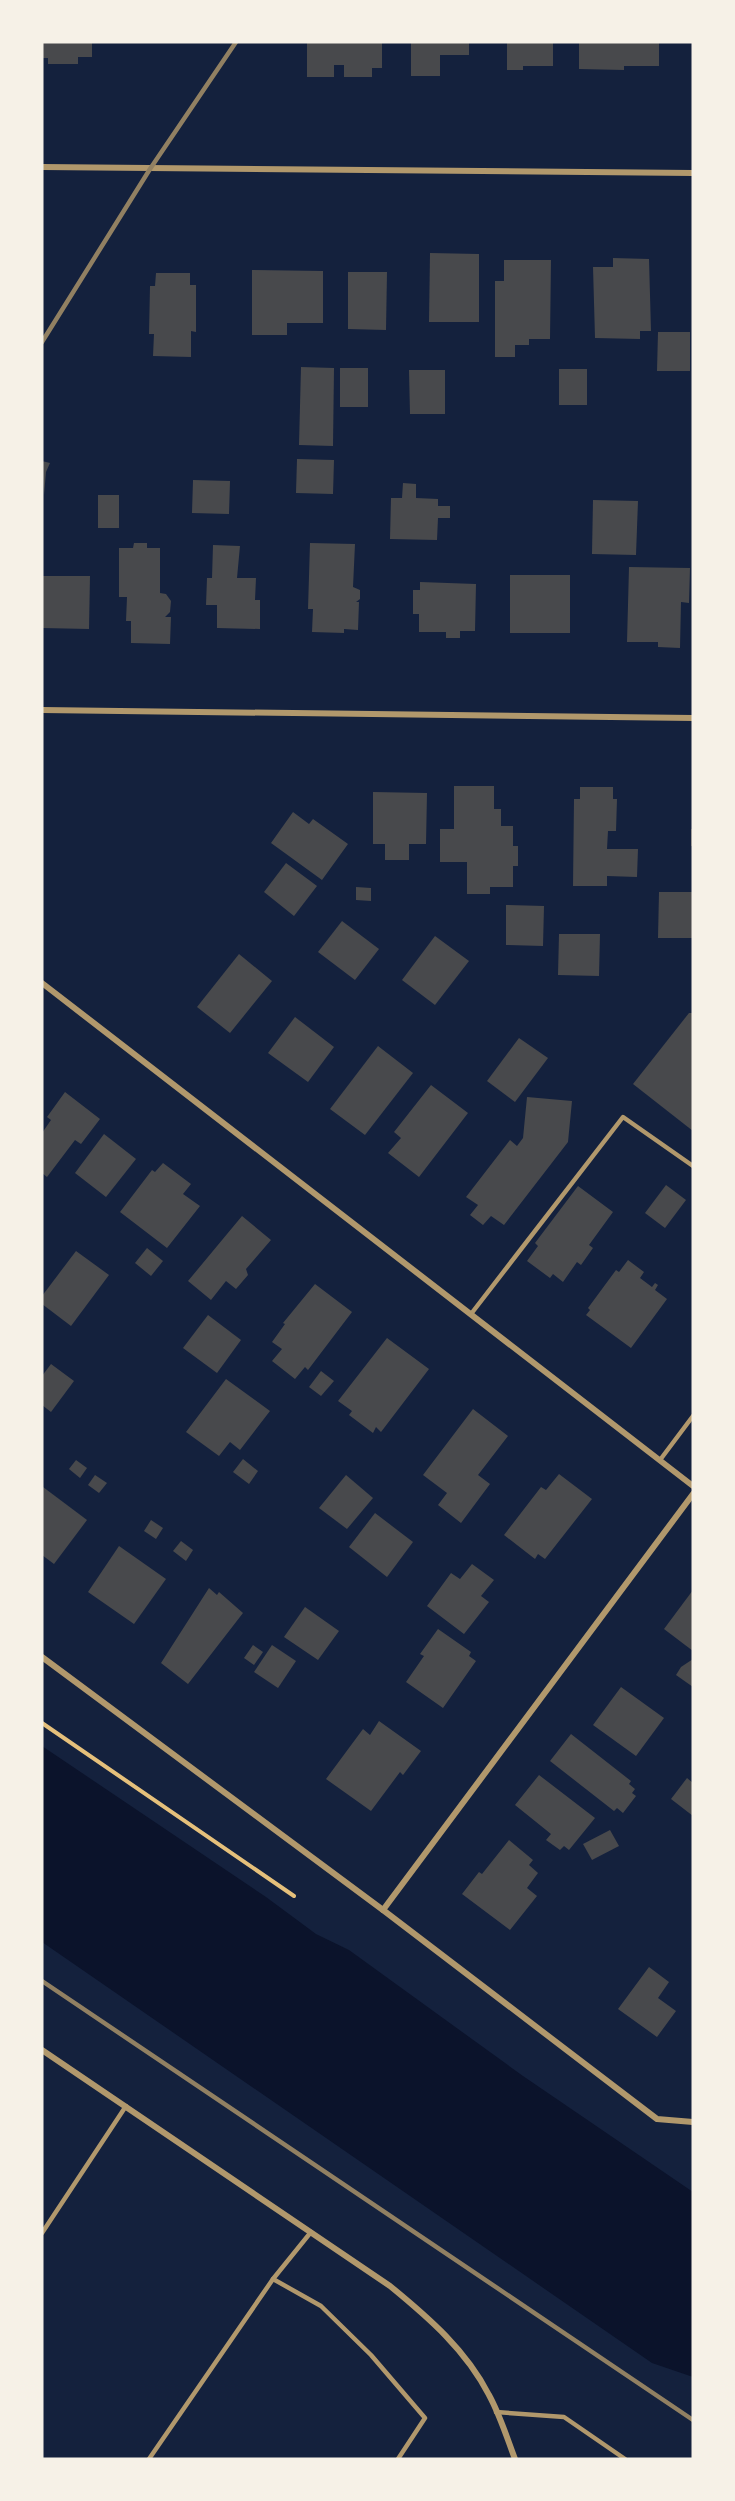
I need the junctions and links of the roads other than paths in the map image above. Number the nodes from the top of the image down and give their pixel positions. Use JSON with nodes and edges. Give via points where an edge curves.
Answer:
{"nodes":[{"id":1,"x":42,"y":167,"type":"edge"},
{"id":2,"x":693,"y":173,"type":"edge"},
{"id":3,"x":42,"y":710,"type":"edge"},
{"id":4,"x":693,"y":718,"type":"edge"},
{"id":5,"x":42,"y":983,"type":"edge"},
{"id":6,"x":693,"y":1166,"type":"edge"},
{"id":7,"x":471,"y":1314,"type":"junction"},
{"id":8,"x":693,"y":1416,"type":"edge"},
{"id":9,"x":660,"y":1461,"type":"junction"},
{"id":10,"x":693,"y":1486,"type":"edge"},
{"id":11,"x":693,"y":1494,"type":"edge"},
{"id":12,"x":42,"y":1657,"type":"edge"},
{"id":13,"x":383,"y":1910,"type":"junction"},
{"id":14,"x":42,"y":2049,"type":"edge"},
{"id":15,"x":126,"y":2106,"type":"junction"},
{"id":16,"x":693,"y":2122,"type":"edge"},
{"id":17,"x":311,"y":2232,"type":"junction"},
{"id":18,"x":42,"y":2233,"type":"edge"},
{"id":19,"x":273,"y":2279,"type":"junction"},
{"id":20,"x":496,"y":2412,"type":"junction"},
{"id":21,"x":149,"y":2459,"type":"edge"},
{"id":22,"x":398,"y":2459,"type":"edge"},
{"id":23,"x":516,"y":2459,"type":"edge"},
{"id":24,"x":626,"y":2459,"type":"edge"}],
"edges":[{"from":1,"to":2,"type":"street"},
{"from":3,"to":4,"type":"street"},
{"from":5,"to":7,"type":"street"},
{"from":6,"to":7,"type":"lane","via":[[623,1117]]},
{"from":7,"to":9,"type":"street"},
{"from":8,"to":9,"type":"lane"},
{"from":9,"to":10,"type":"street"},
{"from":11,"to":13,"type":"street"},
{"from":12,"to":13,"type":"street"},
{"from":13,"to":16,"type":"street","via":[[657,2119]]},
{"from":14,"to":15,"type":"street"},
{"from":15,"to":17,"type":"street"},
{"from":15,"to":18,"type":"lane"},
{"from":17,"to":19,"type":"lane"},
{"from":17,"to":20,"type":"street","via":[[431,2319],[461,2351],[490,2395]]},
{"from":19,"to":21,"type":"lane"},
{"from":19,"to":22,"type":"lane","via":[[321,2306],[371,2355],[425,2418]]},
{"from":20,"to":23,"type":"street"},
{"from":20,"to":24,"type":"lane","via":[[564,2417]]}]}
